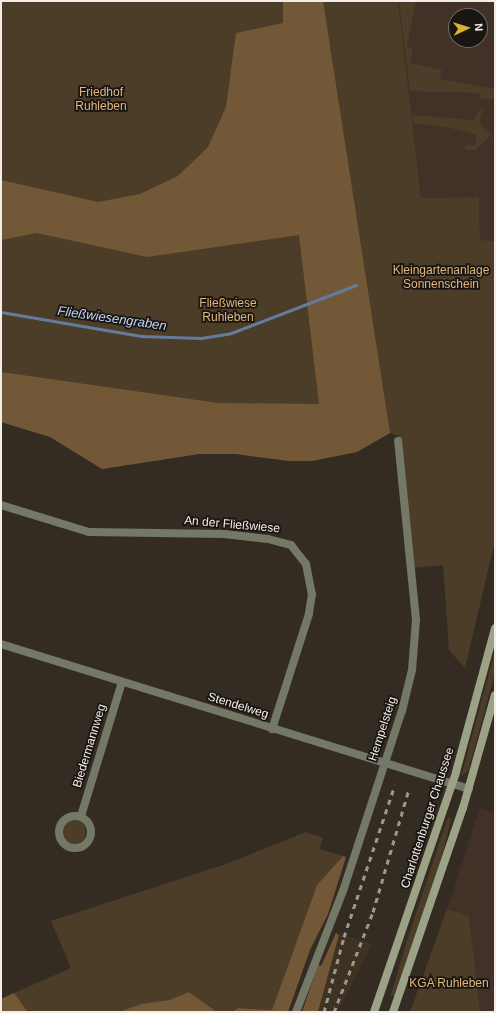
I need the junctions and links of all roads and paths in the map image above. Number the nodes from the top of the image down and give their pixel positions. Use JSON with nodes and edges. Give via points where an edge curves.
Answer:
{"nodes":[{"id":1,"x":398,"y":441,"type":"dead end"},
{"id":2,"x":1,"y":505,"type":"edge"},
{"id":3,"x":495,"y":628,"type":"edge"},
{"id":4,"x":1,"y":644,"type":"edge"},
{"id":5,"x":122,"y":682,"type":"junction"},
{"id":6,"x":495,"y":695,"type":"edge"},
{"id":7,"x":272,"y":729,"type":"junction"},
{"id":8,"x":384,"y":765,"type":"junction"},
{"id":9,"x":451,"y":785,"type":"junction"},
{"id":10,"x":469,"y":789,"type":"junction"},
{"id":11,"x":81,"y":816,"type":"junction"},
{"id":12,"x":296,"y":1012,"type":"edge"},
{"id":13,"x":374,"y":1012,"type":"edge"},
{"id":14,"x":393,"y":1012,"type":"edge"}],
"edges":[{"from":1,"to":8,"type":"street","name":"Hempelsteig","via":[[416,620],[410,680]]},
{"from":2,"to":7,"type":"street","name":"An der Fließwiese","via":[[90,532],[224,534],[268,539],[291,545],[306,564],[311,604]]},
{"from":3,"to":9,"type":"main road","name":"Charlottenburger Chaussee"},
{"from":4,"to":5,"type":"street","name":"Stendelweg"},
{"from":5,"to":7,"type":"street","name":"Stendelweg"},
{"from":5,"to":11,"type":"street","name":"Biedermannweg"},
{"from":6,"to":10,"type":"main road"},
{"from":7,"to":8,"type":"street","name":"Stendelweg"},
{"from":8,"to":9,"type":"street","name":"Stendelweg"},
{"from":8,"to":12,"type":"street","name":"Hempelsteig","via":[[335,914]]},
{"from":9,"to":10,"type":"street","name":"Stendelweg"},
{"from":9,"to":13,"type":"main road","name":"Charlottenburger Chaussee"},
{"from":10,"to":14,"type":"main road"},
{"from":11,"to":11,"type":"street","via":[[67,818],[61,822],[57,833],[63,842],[80,847],[91,840],[91,828]]}]}
